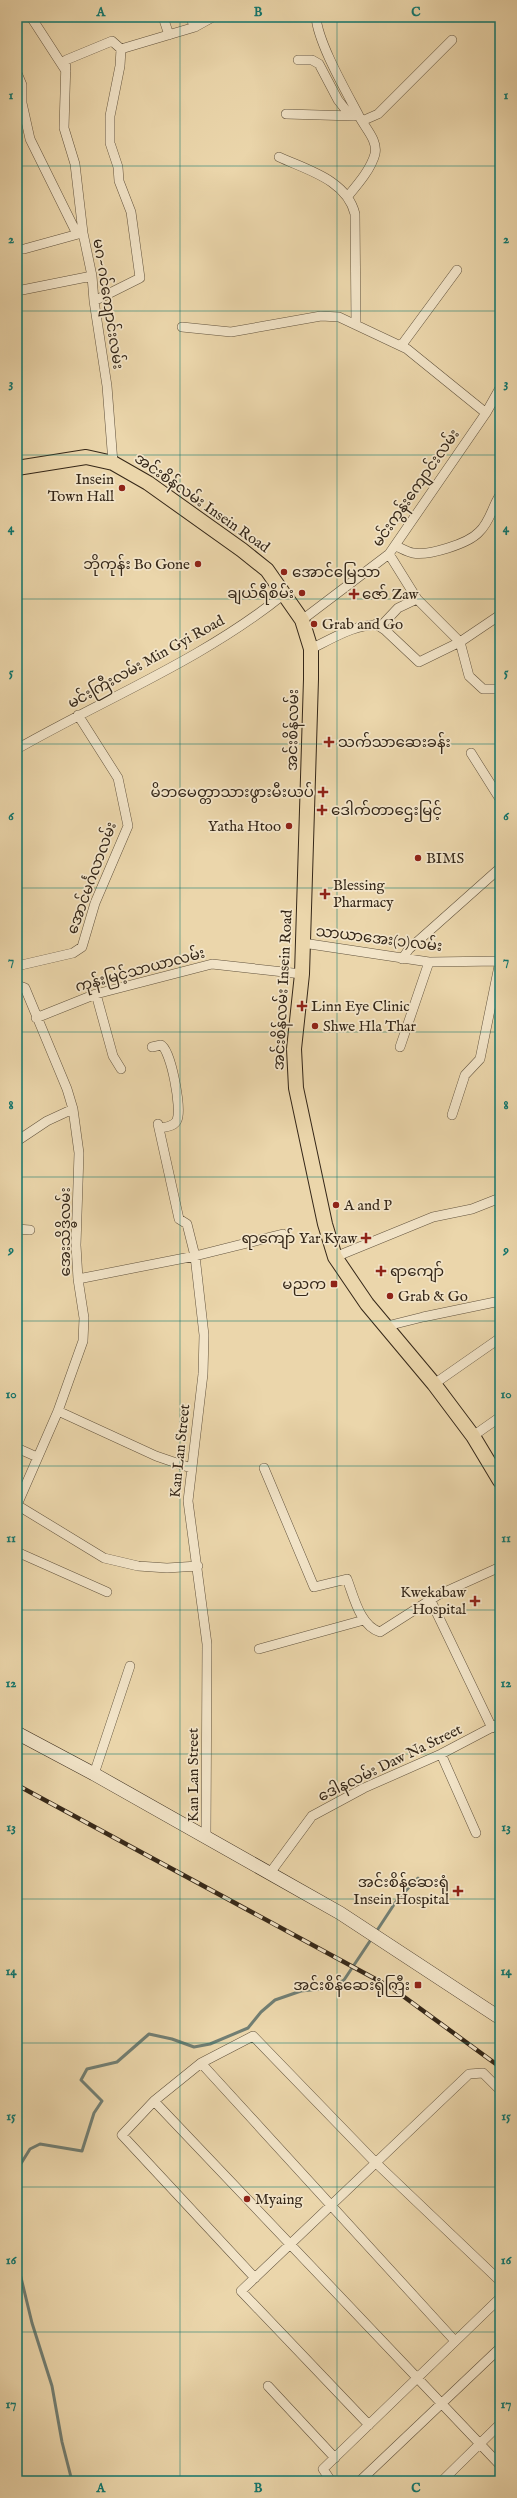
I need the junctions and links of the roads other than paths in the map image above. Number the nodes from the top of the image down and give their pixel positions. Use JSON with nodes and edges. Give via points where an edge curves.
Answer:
{"nodes":[{"id":1,"x":31,"y":17,"type":"edge"},
{"id":2,"x":163,"y":17,"type":"edge"},
{"id":3,"x":190,"y":17,"type":"edge"},
{"id":4,"x":213,"y":17,"type":"edge"},
{"id":5,"x":316,"y":17,"type":"edge"},
{"id":6,"x":195,"y":27,"type":"junction"},
{"id":7,"x":169,"y":35,"type":"junction"},
{"id":8,"x":452,"y":40,"type":"dead end"},
{"id":9,"x":121,"y":49,"type":"junction"},
{"id":10,"x":298,"y":60,"type":"dead end"},
{"id":11,"x":66,"y":71,"type":"junction"},
{"id":12,"x":17,"y":73,"type":"edge"},
{"id":13,"x":286,"y":114,"type":"dead end"},
{"id":14,"x":349,"y":114,"type":"junction"},
{"id":15,"x":360,"y":119,"type":"junction"},
{"id":16,"x":279,"y":157,"type":"dead end"},
{"id":17,"x":348,"y":196,"type":"junction"},
{"id":18,"x":80,"y":234,"type":"junction"},
{"id":19,"x":24,"y":249,"type":"dead end"},
{"id":20,"x":457,"y":270,"type":"dead end"},
{"id":21,"x":92,"y":276,"type":"junction"},
{"id":22,"x":17,"y":291,"type":"edge"},
{"id":23,"x":94,"y":301,"type":"junction"},
{"id":24,"x":356,"y":324,"type":"junction"},
{"id":25,"x":182,"y":327,"type":"dead end"},
{"id":26,"x":401,"y":346,"type":"junction"},
{"id":27,"x":500,"y":388,"type":"edge"},
{"id":28,"x":496,"y":402,"type":"edge"},
{"id":29,"x":486,"y":413,"type":"junction"},
{"id":30,"x":113,"y":463,"type":"junction"},
{"id":31,"x":17,"y":468,"type":"edge"},
{"id":32,"x":500,"y":495,"type":"edge"},
{"id":33,"x":396,"y":546,"type":"junction"},
{"id":34,"x":389,"y":554,"type":"junction"},
{"id":35,"x":284,"y":594,"type":"junction"},
{"id":36,"x":417,"y":599,"type":"junction"},
{"id":37,"x":500,"y":615,"type":"edge"},
{"id":38,"x":302,"y":620,"type":"junction"},
{"id":39,"x":376,"y":624,"type":"junction"},
{"id":40,"x":460,"y":642,"type":"junction"},
{"id":41,"x":311,"y":649,"type":"junction"},
{"id":42,"x":500,"y":689,"type":"edge"},
{"id":43,"x":78,"y":715,"type":"junction"},
{"id":44,"x":17,"y":749,"type":"edge"},
{"id":45,"x":471,"y":753,"type":"dead end"},
{"id":46,"x":500,"y":799,"type":"edge"},
{"id":47,"x":500,"y":868,"type":"edge"},
{"id":48,"x":306,"y":873,"type":"joint"},
{"id":49,"x":303,"y":943,"type":"junction"},
{"id":50,"x":402,"y":959,"type":"junction"},
{"id":51,"x":429,"y":962,"type":"junction"},
{"id":52,"x":500,"y":962,"type":"edge"},
{"id":53,"x":17,"y":966,"type":"edge"},
{"id":54,"x":302,"y":974,"type":"junction"},
{"id":55,"x":17,"y":985,"type":"edge"},
{"id":56,"x":96,"y":994,"type":"junction"},
{"id":57,"x":36,"y":1018,"type":"junction"},
{"id":58,"x":152,"y":1047,"type":"dead end"},
{"id":59,"x":400,"y":1047,"type":"dead end"},
{"id":60,"x":121,"y":1069,"type":"dead end"},
{"id":61,"x":73,"y":1109,"type":"junction"},
{"id":62,"x":452,"y":1115,"type":"dead end"},
{"id":63,"x":17,"y":1141,"type":"edge"},
{"id":64,"x":500,"y":1198,"type":"edge"},
{"id":65,"x":17,"y":1228,"type":"edge"},
{"id":66,"x":30,"y":1230,"type":"dead end"},
{"id":67,"x":283,"y":1234,"type":"dead end"},
{"id":68,"x":196,"y":1256,"type":"junction"},
{"id":69,"x":335,"y":1257,"type":"junction"},
{"id":70,"x":78,"y":1279,"type":"junction"},
{"id":71,"x":500,"y":1301,"type":"edge"},
{"id":72,"x":388,"y":1326,"type":"junction"},
{"id":73,"x":500,"y":1338,"type":"edge"},
{"id":74,"x":434,"y":1384,"type":"junction"},
{"id":75,"x":58,"y":1411,"type":"junction"},
{"id":76,"x":500,"y":1417,"type":"edge"},
{"id":77,"x":473,"y":1436,"type":"junction"},
{"id":78,"x":17,"y":1448,"type":"edge"},
{"id":79,"x":37,"y":1457,"type":"junction"},
{"id":80,"x":191,"y":1468,"type":"junction"},
{"id":81,"x":264,"y":1468,"type":"dead end"},
{"id":82,"x":500,"y":1482,"type":"edge"},
{"id":83,"x":17,"y":1505,"type":"edge"},
{"id":84,"x":17,"y":1552,"type":"edge"},
{"id":85,"x":198,"y":1566,"type":"junction"},
{"id":86,"x":500,"y":1567,"type":"edge"},
{"id":87,"x":107,"y":1592,"type":"dead end"},
{"id":88,"x":431,"y":1601,"type":"junction"},
{"id":89,"x":364,"y":1620,"type":"junction"},
{"id":90,"x":259,"y":1650,"type":"dead end"},
{"id":91,"x":130,"y":1666,"type":"dead end"},
{"id":92,"x":496,"y":1726,"type":"edge"},
{"id":93,"x":17,"y":1733,"type":"edge"},
{"id":94,"x":441,"y":1754,"type":"junction"},
{"id":95,"x":94,"y":1774,"type":"junction"},
{"id":96,"x":476,"y":1833,"type":"dead end"},
{"id":97,"x":206,"y":1837,"type":"junction"},
{"id":98,"x":270,"y":1873,"type":"junction"},
{"id":99,"x":500,"y":2018,"type":"edge"},
{"id":100,"x":201,"y":2063,"type":"junction"},
{"id":101,"x":500,"y":2090,"type":"edge"},
{"id":102,"x":154,"y":2101,"type":"junction"},
{"id":103,"x":375,"y":2162,"type":"junction"},
{"id":104,"x":330,"y":2205,"type":"junction"},
{"id":105,"x":290,"y":2244,"type":"junction"},
{"id":106,"x":254,"y":2278,"type":"junction"},
{"id":107,"x":500,"y":2280,"type":"edge"},
{"id":108,"x":500,"y":2298,"type":"edge"},
{"id":109,"x":455,"y":2341,"type":"junction"},
{"id":110,"x":500,"y":2348,"type":"edge"},
{"id":111,"x":417,"y":2378,"type":"junction"},
{"id":112,"x":268,"y":2386,"type":"dead end"},
{"id":113,"x":442,"y":2403,"type":"junction"},
{"id":114,"x":500,"y":2424,"type":"edge"},
{"id":115,"x":369,"y":2425,"type":"junction"},
{"id":116,"x":480,"y":2444,"type":"junction"},
{"id":117,"x":335,"y":2458,"type":"junction"},
{"id":118,"x":500,"y":2465,"type":"edge"},
{"id":119,"x":362,"y":2479,"type":"dead end"},
{"id":120,"x":331,"y":2481,"type":"edge"},
{"id":121,"x":442,"y":2481,"type":"edge"}],
"edges":[{"from":1,"to":11,"type":"street"},
{"from":2,"to":7,"type":"street"},
{"from":3,"to":6,"type":"street"},
{"from":4,"to":6,"type":"street"},
{"from":5,"to":15,"type":"street","via":[[323,43]]},
{"from":6,"to":7,"type":"street"},
{"from":7,"to":9,"type":"street"},
{"from":8,"to":15,"type":"street","via":[[378,114]]},
{"from":9,"to":11,"type":"street","via":[[112,41],[66,60]]},
{"from":9,"to":23,"type":"street","via":[[110,116],[110,144],[118,166],[119,181],[131,212],[140,278]]},
{"from":10,"to":14,"type":"street","via":[[312,60],[319,64],[338,100]]},
{"from":11,"to":18,"type":"street","via":[[64,128],[74,164]]},
{"from":12,"to":18,"type":"street","name":"မဂ~ဂင်ကျောင်းလမ်း","via":[[22,85],[22,103],[30,139]]},
{"from":13,"to":14,"type":"street"},
{"from":14,"to":15,"type":"street"},
{"from":15,"to":17,"type":"street","via":[[375,144],[374,155],[364,176]]},
{"from":16,"to":17,"type":"street","via":[[329,181]]},
{"from":17,"to":24,"type":"street","via":[[355,214]]},
{"from":18,"to":19,"type":"street"},
{"from":18,"to":21,"type":"street","name":"မဂ~ဂင်ကျောင်းလမ်း"},
{"from":20,"to":26,"type":"street"},
{"from":21,"to":22,"type":"street"},
{"from":21,"to":23,"type":"street","name":"မဂ~ဂင်ကျောင်းလမ်း"},
{"from":23,"to":30,"type":"street","name":"မဂ~ဂင်ကျောင်းလမ်း","via":[[108,386]]},
{"from":24,"to":25,"type":"street","via":[[338,317],[322,316],[231,332]]},
{"from":24,"to":26,"type":"street"},
{"from":26,"to":29,"type":"street"},
{"from":27,"to":28,"type":"street","name":"မင်းကွန်းကျောင်းလမ်း"},
{"from":28,"to":29,"type":"street","name":"မင်းကွန်းကျောင်းလမ်း"},
{"from":29,"to":33,"type":"street","name":"မင်းကွန်းကျောင်းလမ်း"},
{"from":30,"to":31,"type":"main road","name":"အင်းစိန်လမ်း Insein Road","via":[[86,457]]},
{"from":30,"to":35,"type":"main road","name":"အင်းစိန်လမ်း Insein Road","via":[[148,483],[242,550],[267,570]]},
{"from":32,"to":33,"type":"street","via":[[490,518],[479,533],[465,542],[424,553],[412,553]]},
{"from":33,"to":34,"type":"street","name":"မင်းကွန်းကျောင်းလမ်း"},
{"from":34,"to":36,"type":"street"},
{"from":34,"to":38,"type":"street","name":"မင်းကွန်းကျောင်းလမ်း"},
{"from":35,"to":38,"type":"main road","name":"အင်းစိန်လမ်း"},
{"from":35,"to":43,"type":"street","name":"မင်းကြီးလမ်း Min Gyi Road","via":[[257,616],[216,642]]},
{"from":36,"to":39,"type":"street","via":[[398,608],[382,625]]},
{"from":36,"to":40,"type":"street"},
{"from":37,"to":40,"type":"street"},
{"from":38,"to":41,"type":"main road","name":"အင်းစိန်လမ်း"},
{"from":39,"to":40,"type":"street","via":[[419,662]]},
{"from":39,"to":41,"type":"street","via":[[348,632]]},
{"from":40,"to":42,"type":"street","via":[[469,676],[483,689]]},
{"from":41,"to":48,"type":"main road","name":"အင်းစိန်လမ်း"},
{"from":43,"to":44,"type":"street","name":"မင်းကြီးလမ်း Min Gyi Road"},
{"from":43,"to":53,"type":"street","name":"အောင်မင်္ဂလာလမ်း","via":[[118,778],[128,826],[95,903],[82,947],[74,953]]},
{"from":45,"to":46,"type":"street"},
{"from":47,"to":50,"type":"street"},
{"from":48,"to":49,"type":"main road","name":"အင်းစိန်လမ်း Insein Road"},
{"from":49,"to":50,"type":"street","name":"သာယာအေး(၁)လမ်း"},
{"from":49,"to":54,"type":"main road","name":"အင်းစိန်လမ်း Insein Road"},
{"from":50,"to":51,"type":"street","name":"သာယာအေး(၁)လမ်း"},
{"from":51,"to":52,"type":"street","name":"သာယာအေး(၁)လမ်း"},
{"from":51,"to":59,"type":"street"},
{"from":52,"to":62,"type":"street","via":[[480,1059],[466,1075]]},
{"from":54,"to":56,"type":"street","name":"ကုန်းမြင့်သာယာလမ်း","via":[[212,964]]},
{"from":54,"to":69,"type":"main road","name":"အင်းစိန်လမ်း Insein Road","via":[[294,1049],[296,1088],[325,1224]]},
{"from":55,"to":57,"type":"street","name":"အေးသိဒ္ဓိလမ်း","via":[[25,988]]},
{"from":56,"to":57,"type":"street","name":"ကုန်းမြင့်သာယာလမ်း"},
{"from":56,"to":60,"type":"street","via":[[113,1056]]},
{"from":57,"to":61,"type":"street","name":"အေးသိဒ္ဓိလမ်း"},
{"from":58,"to":68,"type":"street","name":"Kan Lan Street","via":[[161,1045],[168,1053],[178,1103],[177,1120],[174,1124],[159,1126],[179,1219],[187,1224]]},
{"from":61,"to":63,"type":"street","via":[[47,1121]]},
{"from":61,"to":70,"type":"street","name":"အေးသိဒ္ဓိလမ်း","via":[[79,1153],[76,1245]]},
{"from":64,"to":69,"type":"street","via":[[472,1209],[433,1217]]},
{"from":65,"to":66,"type":"street"},
{"from":67,"to":68,"type":"street"},
{"from":68,"to":70,"type":"street"},
{"from":68,"to":80,"type":"street","name":"Kan Lan Street","via":[[204,1335],[203,1366]]},
{"from":69,"to":72,"type":"main road","name":"အင်းစိန်လမ်း Insein Road","via":[[367,1304]]},
{"from":70,"to":75,"type":"street","name":"အေးသိဒ္ဓိလမ်း","via":[[84,1318],[83,1341]]},
{"from":71,"to":72,"type":"street"},
{"from":72,"to":74,"type":"main road","name":"အင်းစိန်လမ်း Insein Road"},
{"from":73,"to":74,"type":"street"},
{"from":74,"to":77,"type":"main road","name":"အင်းစိန်လမ်း Insein Road"},
{"from":75,"to":79,"type":"street","name":"အေးသိဒ္ဓိလမ်း"},
{"from":75,"to":80,"type":"street","via":[[156,1456]]},
{"from":76,"to":77,"type":"street"},
{"from":77,"to":82,"type":"main road","name":"အင်းစိန်လမ်း Insein Road"},
{"from":78,"to":79,"type":"street"},
{"from":79,"to":83,"type":"street","name":"အေးသိဒ္ဓိလမ်း"},
{"from":80,"to":85,"type":"street","name":"Kan Lan Street","via":[[188,1501]]},
{"from":81,"to":89,"type":"street","via":[[314,1587],[347,1579]]},
{"from":83,"to":85,"type":"street","via":[[104,1558],[138,1566]]},
{"from":84,"to":87,"type":"street"},
{"from":85,"to":97,"type":"street","name":"Kan Lan Street","via":[[207,1644]]},
{"from":86,"to":88,"type":"street"},
{"from":88,"to":89,"type":"street","via":[[380,1632],[372,1630]]},
{"from":88,"to":92,"type":"street"},
{"from":89,"to":90,"type":"street"},
{"from":91,"to":95,"type":"street"},
{"from":92,"to":94,"type":"street","name":"ဒေါနလမ်း Daw Na Street"},
{"from":93,"to":95,"type":"main road"},
{"from":94,"to":96,"type":"street"},
{"from":94,"to":98,"type":"street","name":"ဒေါနလမ်း Daw Na Street","via":[[364,1788],[312,1816]]},
{"from":95,"to":97,"type":"main road"},
{"from":97,"to":98,"type":"main road"},
{"from":98,"to":99,"type":"main road","via":[[377,1937]]},
{"from":100,"to":102,"type":"street"},
{"from":100,"to":103,"type":"street","via":[[253,2036]]},
{"from":100,"to":104,"type":"street"},
{"from":101,"to":103,"type":"street","via":[[483,2073],[469,2074]]},
{"from":102,"to":105,"type":"street"},
{"from":102,"to":106,"type":"street","via":[[122,2135]]},
{"from":103,"to":104,"type":"street"},
{"from":103,"to":107,"type":"street"},
{"from":104,"to":105,"type":"street"},
{"from":104,"to":109,"type":"street"},
{"from":105,"to":106,"type":"street"},
{"from":105,"to":111,"type":"street"},
{"from":106,"to":115,"type":"street","via":[[241,2291]]},
{"from":108,"to":109,"type":"street"},
{"from":109,"to":111,"type":"street"},
{"from":110,"to":113,"type":"street"},
{"from":111,"to":113,"type":"street"},
{"from":111,"to":115,"type":"street"},
{"from":112,"to":117,"type":"street"},
{"from":113,"to":116,"type":"street"},
{"from":113,"to":119,"type":"street"},
{"from":114,"to":116,"type":"street"},
{"from":115,"to":117,"type":"street"},
{"from":116,"to":118,"type":"street"},
{"from":116,"to":121,"type":"street"},
{"from":117,"to":120,"type":"street","via":[[322,2470]]}]}
